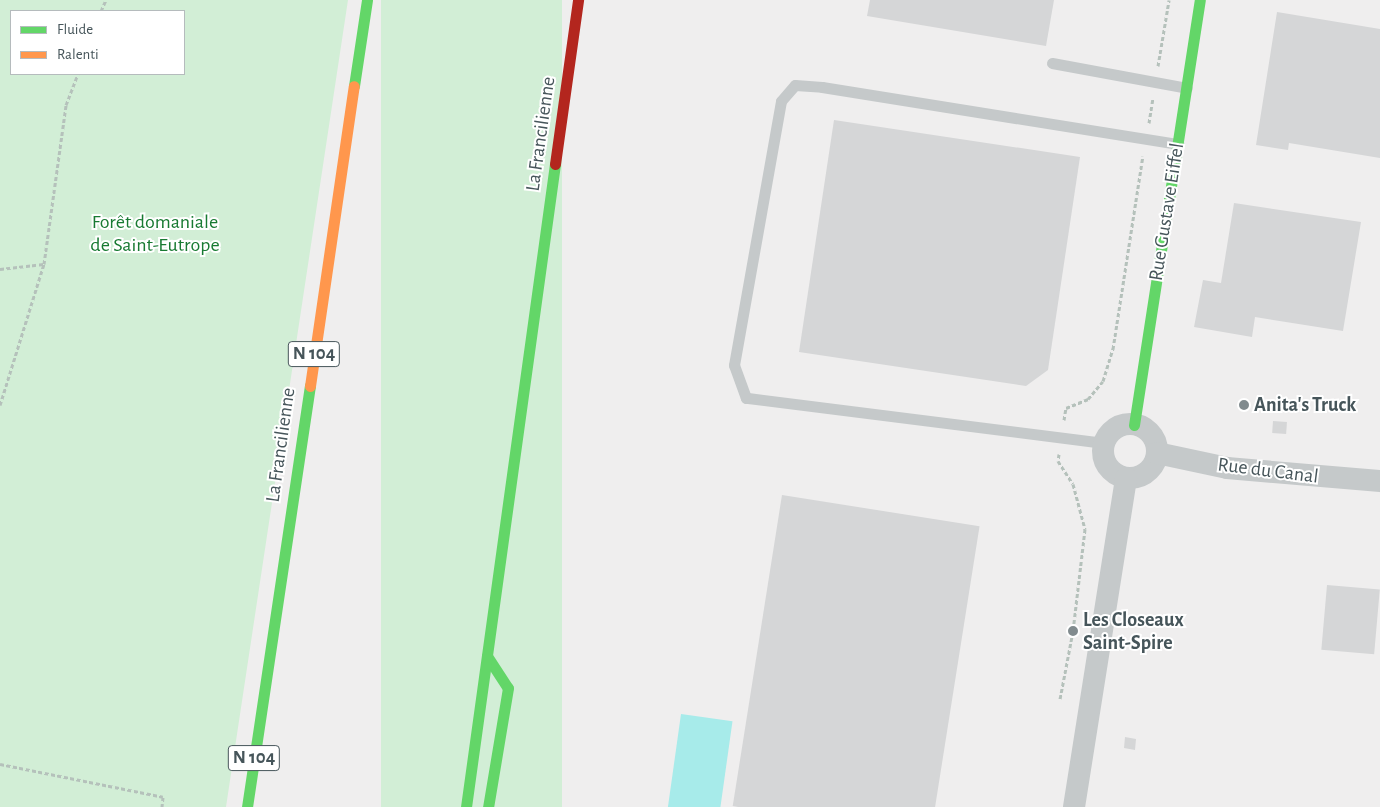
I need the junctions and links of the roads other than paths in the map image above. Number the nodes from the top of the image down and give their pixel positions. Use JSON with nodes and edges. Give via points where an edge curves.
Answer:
{"nodes":[{"id":1,"x":367,"y":0,"type":"edge"},
{"id":2,"x":578,"y":0,"type":"edge"},
{"id":3,"x":1200,"y":0,"type":"edge"},
{"id":4,"x":1052,"y":63,"type":"dead end"},
{"id":5,"x":1187,"y":88,"type":"junction"},
{"id":6,"x":1178,"y":144,"type":"junction"},
{"id":7,"x":1134,"y":424,"type":"junction"},
{"id":8,"x":1104,"y":443,"type":"junction"},
{"id":9,"x":1157,"y":453,"type":"junction"},
{"id":10,"x":1126,"y":478,"type":"junction"},
{"id":11,"x":1380,"y":481,"type":"edge"},
{"id":12,"x":487,"y":656,"type":"junction"},
{"id":13,"x":247,"y":807,"type":"edge"},
{"id":14,"x":466,"y":807,"type":"edge"},
{"id":15,"x":488,"y":807,"type":"edge"},
{"id":16,"x":1074,"y":807,"type":"edge"}],
"edges":[{"from":1,"to":13,"type":"main road","name":"La Francilienne","number":"N 104"},
{"from":2,"to":12,"type":"main road","name":"La Francilienne"},
{"from":3,"to":5,"type":"main road","name":"Rue Gustave Eiffel"},
{"from":4,"to":5,"type":"lane"},
{"from":5,"to":6,"type":"main road","name":"Rue Gustave Eiffel"},
{"from":6,"to":7,"type":"main road","name":"Rue Gustave Eiffel"},
{"from":6,"to":8,"type":"lane","via":[[822,87],[795,85],[781,100],[734,365],[746,398]]},
{"from":7,"to":8,"type":"street","via":[[1113,430]]},
{"from":7,"to":9,"type":"street","via":[[1153,438]]},
{"from":8,"to":10,"type":"street","via":[[1107,466]]},
{"from":9,"to":10,"type":"street","via":[[1150,469]]},
{"from":9,"to":11,"type":"street","name":"Rue du Canal","via":[[1227,468]]},
{"from":10,"to":16,"type":"street"},
{"from":12,"to":14,"type":"main road","name":"La Francilienne"},
{"from":12,"to":15,"type":"main road","via":[[508,688]]}]}
